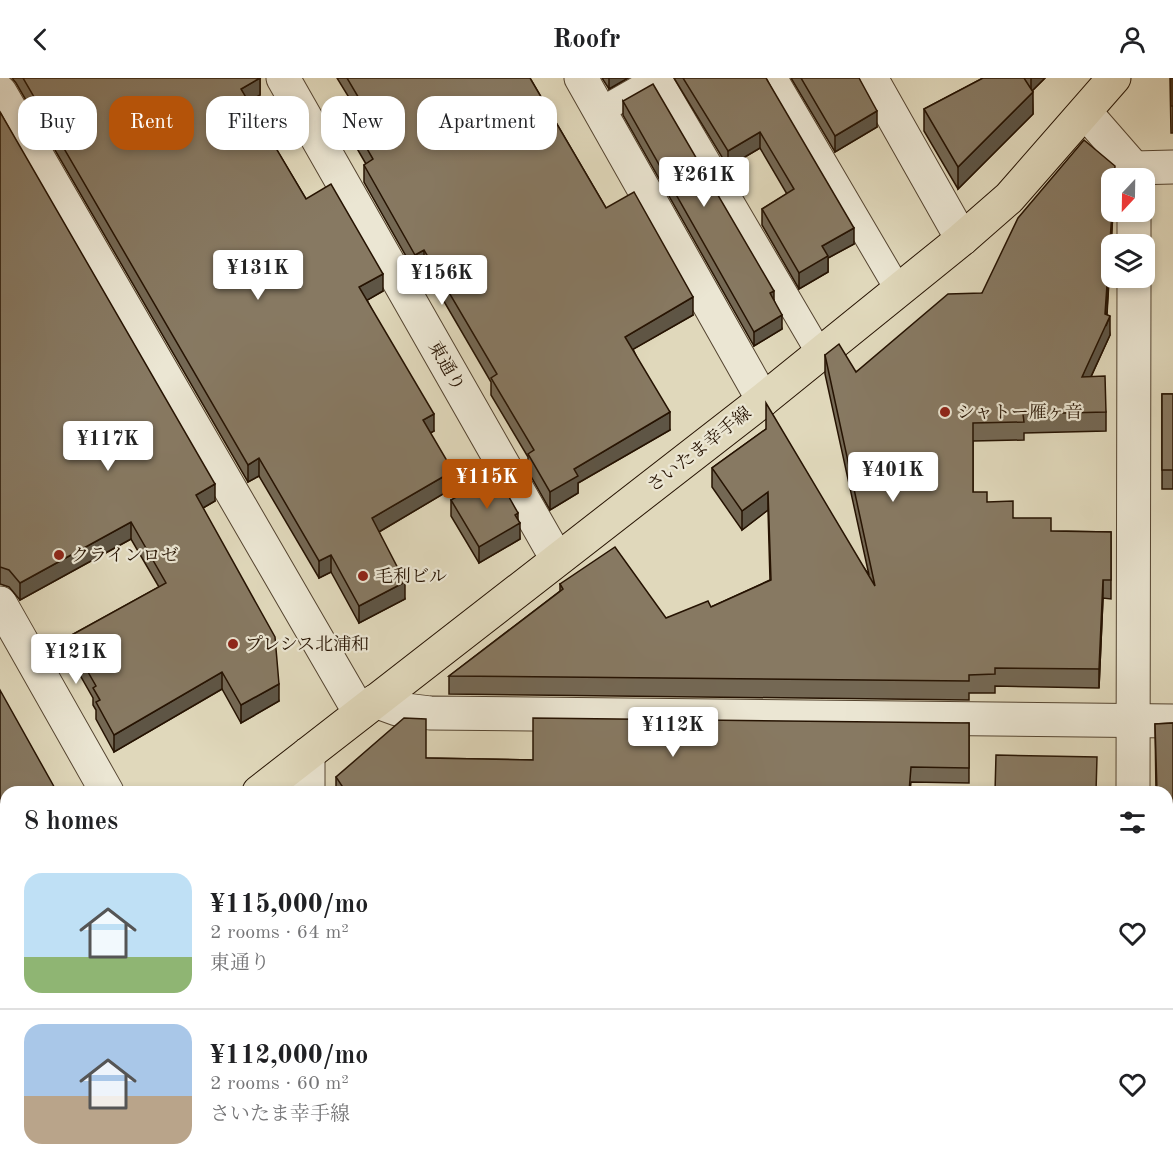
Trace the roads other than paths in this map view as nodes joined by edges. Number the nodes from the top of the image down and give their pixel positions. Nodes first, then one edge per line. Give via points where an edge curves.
1 (283, 78) edge
2 (581, 78) edge
3 (658, 78) edge
4 (774, 78) edge
5 (871, 78) edge
6 (1114, 78) edge
7 (0, 92) edge
8 (600, 111) junction
9 (1086, 113) junction
10 (1173, 167) edge
11 (1130, 168) edge
12 (1155, 170) edge
13 (962, 239) junction
14 (1134, 288) edge
15 (899, 291) junction
16 (820, 354) junction
17 (763, 400) junction
18 (557, 559) junction
19 (0, 603) edge
20 (368, 707) junction
21 (1173, 721) edge
22 (1133, 722) junction
23 (308, 754) junction
24 (104, 786) edge
25 (267, 786) edge
26 (308, 786) edge
27 (1133, 786) edge

1 - 18 street, 東通り
2 - 8 street
3 - 8 lane
3 - 16 lane
4 - 15 lane
5 - 13 street
6 - 9 main road, さいたま幸手線
7 - 20 street
8 - 17 street
9 - 11 street
9 - 13 main road, さいたま幸手線 via 1009,198
10 - 12 street
13 - 15 main road, さいたま幸手線
14 - 22 street
15 - 16 main road, さいたま幸手線
16 - 17 main road, さいたま幸手線
17 - 18 main road, さいたま幸手線
18 - 20 main road, さいたま幸手線
19 - 24 street
20 - 22 street via 430,713
20 - 23 main road, さいたま幸手線
21 - 22 street
22 - 27 street
23 - 25 main road, さいたま幸手線
23 - 26 street

